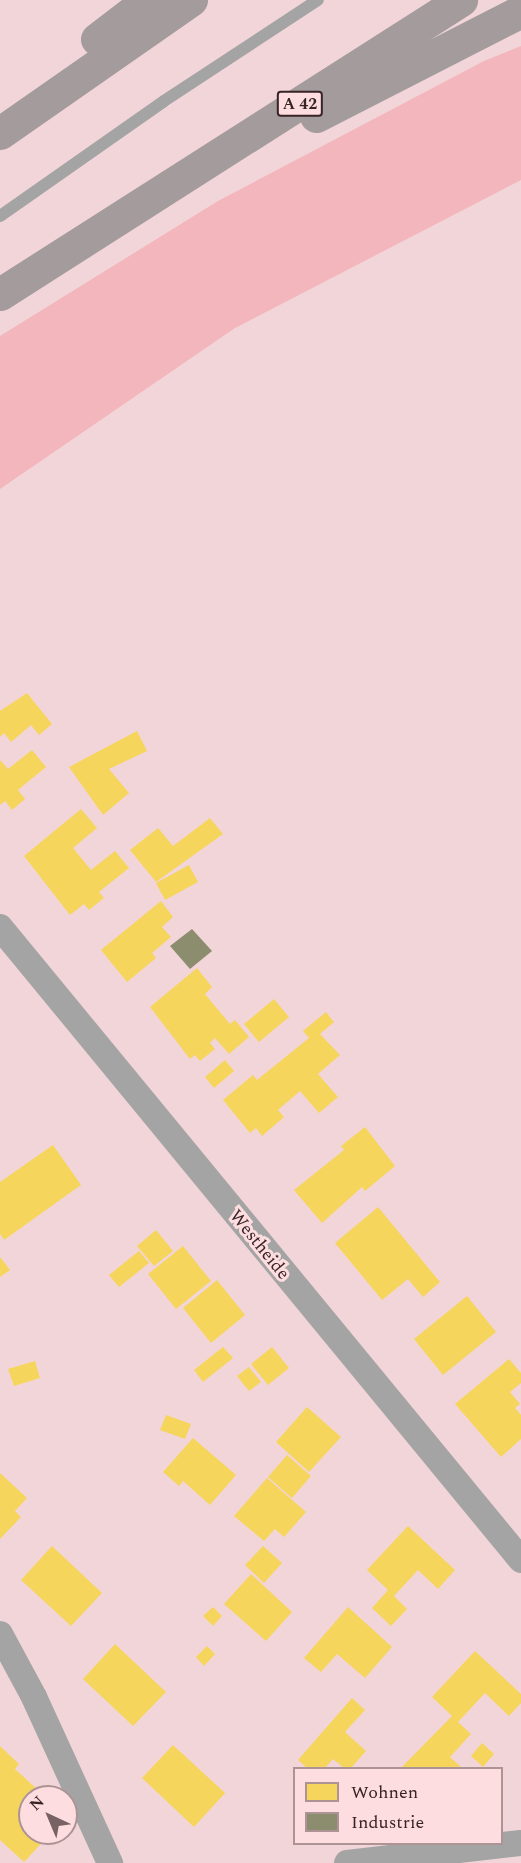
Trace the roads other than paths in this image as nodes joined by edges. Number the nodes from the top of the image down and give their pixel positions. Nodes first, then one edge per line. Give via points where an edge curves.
1 (148, 0) edge
2 (191, 0) edge
3 (318, 0) edge
4 (461, 0) edge
5 (521, 11) edge
6 (0, 116) edge
7 (0, 133) edge
8 (138, 208) junction
9 (0, 216) edge
10 (0, 294) edge
11 (0, 927) edge
12 (521, 1560) edge
13 (0, 1634) edge
14 (521, 1843) edge
15 (110, 1863) edge
16 (347, 1863) edge

1 - 6 highway
2 - 7 highway
3 - 9 lane via 164,100
4 - 8 highway, A 42
5 - 8 highway
8 - 10 highway, A 42
11 - 12 street, Westheide
13 - 15 street
14 - 16 street

